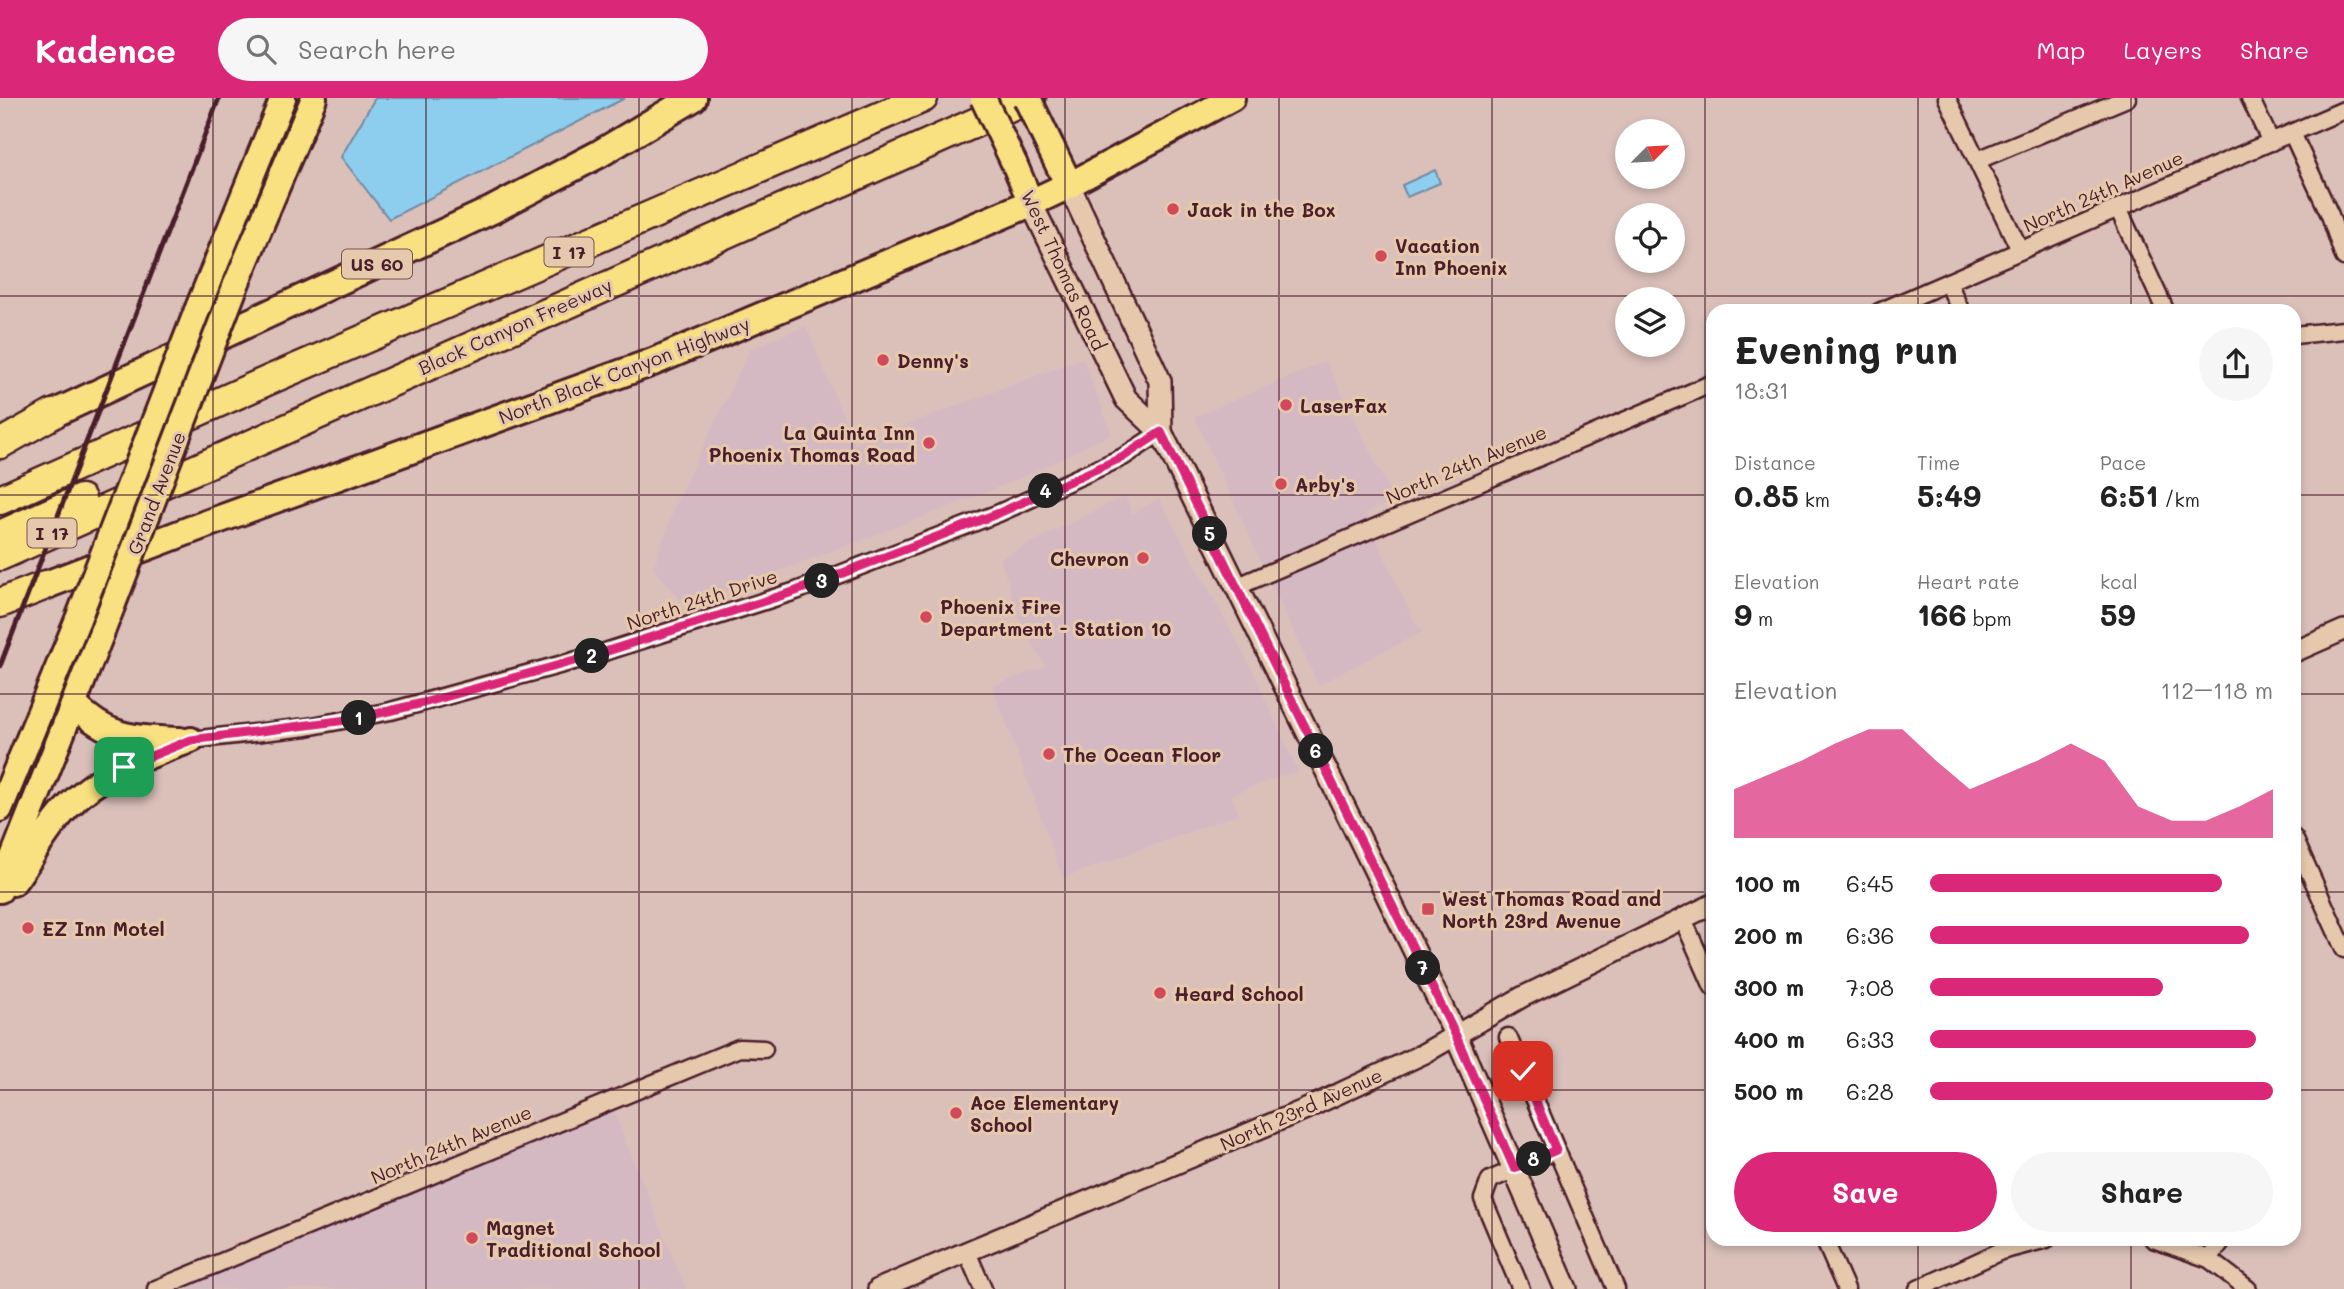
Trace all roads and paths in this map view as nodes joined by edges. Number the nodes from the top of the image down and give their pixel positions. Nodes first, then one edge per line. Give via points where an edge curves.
1 (269, 98) edge
2 (283, 98) edge
3 (314, 98) edge
4 (693, 98) edge
5 (923, 98) edge
6 (983, 98) edge
7 (993, 98) edge
8 (1029, 98) edge
9 (1232, 98) edge
10 (1947, 98) edge
11 (2127, 98) edge
12 (2253, 105) edge
13 (2344, 110) edge
14 (2292, 133) junction
15 (2270, 142) junction
16 (1978, 160) junction
17 (1069, 185) junction
18 (1031, 203) junction
19 (2118, 208) junction
20 (233, 218) junction
21 (2020, 250) junction
22 (2344, 257) edge
23 (1948, 282) junction
24 (1897, 304) edge
25 (1958, 304) edge
26 (2162, 304) edge
27 (2344, 330) edge
28 (2301, 334) edge
29 (1706, 386) edge
30 (53, 414) junction
31 (1161, 432) junction
32 (0, 437) edge
33 (0, 444) edge
34 (0, 500) edge
35 (0, 535) edge
36 (0, 556) edge
37 (46, 585) joint
38 (1236, 587) junction
39 (0, 605) edge
40 (2344, 630) edge
41 (2301, 649) edge
42 (75, 705) junction
43 (191, 740) junction
44 (0, 808) edge
45 (2301, 854) edge
46 (0, 890) edge
47 (0, 900) edge
48 (1706, 907) edge
49 (1682, 917) junction
50 (2344, 949) edge
51 (1706, 971) edge
52 (1456, 1036) junction
53 (1508, 1037) dead end
54 (764, 1049) dead end
55 (1556, 1150) junction
56 (1514, 1168) junction
57 (1827, 1246) edge
58 (2018, 1246) edge
59 (2173, 1246) edge
60 (2218, 1246) edge
61 (967, 1252) junction
62 (2209, 1259) junction
63 (156, 1289) edge
64 (878, 1289) edge
65 (983, 1289) edge
66 (1521, 1289) edge
67 (1566, 1289) edge
68 (1616, 1289) edge
69 (1846, 1289) edge
70 (1918, 1289) edge
71 (2248, 1289) edge

1 - 20 main road
2 - 20 main road, Grand Avenue
3 - 42 main road, Grand Avenue, bridge via 235,287
4 - 30 highway, US 60 via 492,210
5 - 34 highway, I 17
6 - 18 main road, West Thomas Road, bridge
7 - 35 highway
8 - 17 highway, West Thomas Road, bridge
8 - 36 highway, Black Canyon Freeway / I 17
9 - 17 main road, North Black Canyon Highway
10 - 16 street
11 - 16 street
12 - 15 street
13 - 14 street, North 24th Avenue
14 - 15 street, North 24th Avenue
14 - 22 street
15 - 19 street, North 24th Avenue
16 - 21 street
17 - 18 highway, North Black Canyon Highway
17 - 31 main road, West Thomas Road via 1160,381
18 - 31 main road, West Thomas Road via 1126,399
18 - 37 highway, North Black Canyon Highway via 653,362
19 - 21 street, North 24th Avenue
19 - 26 street
20 - 44 main road, Grand Avenue, bridge
21 - 23 street, North 24th Avenue
23 - 24 street, North 24th Avenue
23 - 25 street
27 - 28 street
29 - 38 street, North 24th Avenue
30 - 32 main road
30 - 33 highway
31 - 38 main road, West Thomas Road
31 - 43 street, North 24th Drive via 1123,457 999,513 783,596 592,656 390,711 307,727
37 - 39 highway
38 - 52 main road, West Thomas Road
40 - 41 street
42 - 43 main road via 97,726 112,732 134,738
42 - 46 main road, Grand Avenue
43 - 47 main road via 133,763 86,790 67,808
45 - 50 street
48 - 49 street, North 23rd Avenue
49 - 51 street
49 - 52 street, North 23rd Avenue via 1522,997
52 - 56 main road, West Thomas Road
52 - 61 street, North 23rd Avenue via 1306,1109
53 - 55 street
54 - 63 street, North 24th Avenue via 739,1048
55 - 56 street
55 - 68 street
56 - 66 street via 1490,1180 1483,1199
56 - 67 main road, West Thomas Road
57 - 69 street
58 - 70 street
59 - 62 street
60 - 62 street
61 - 64 street, North 23rd Avenue
61 - 65 street
62 - 71 street

